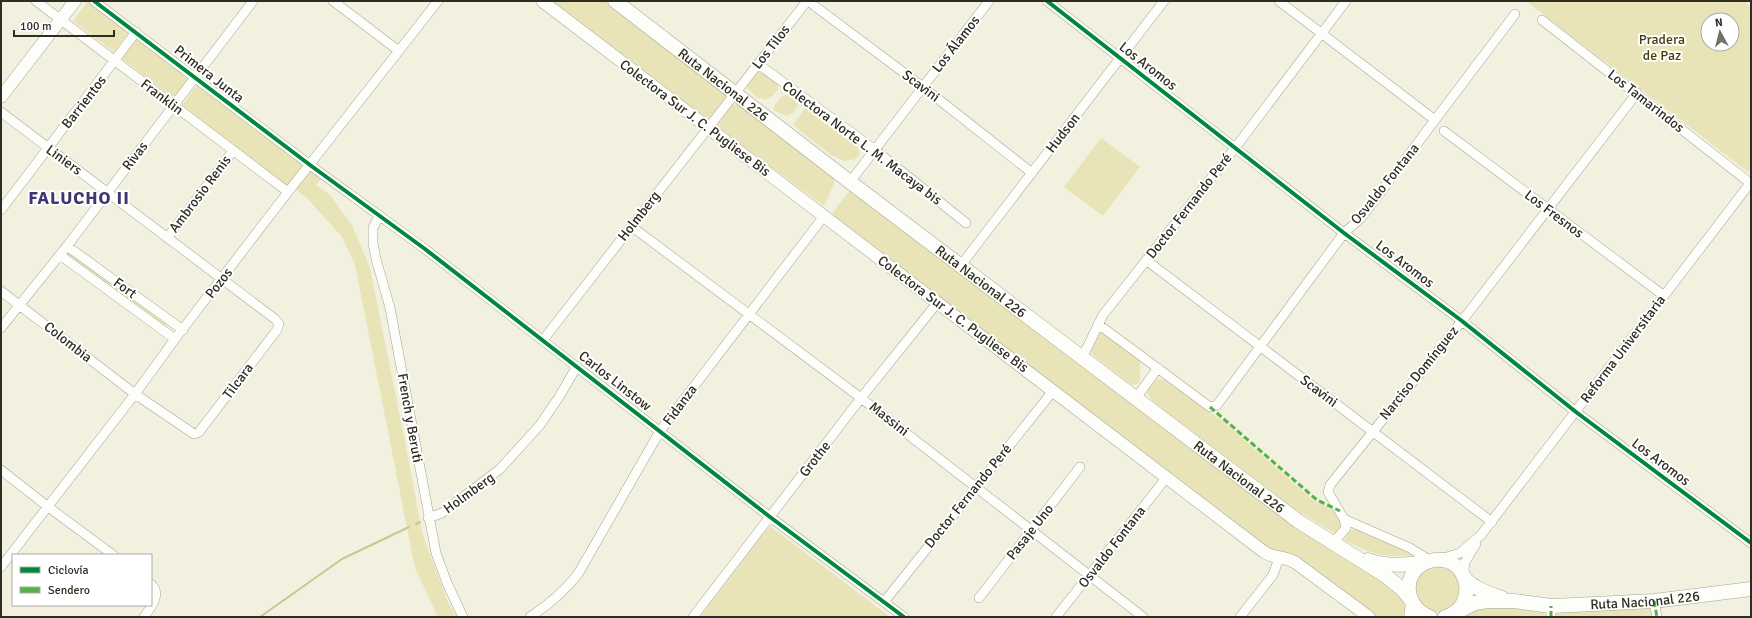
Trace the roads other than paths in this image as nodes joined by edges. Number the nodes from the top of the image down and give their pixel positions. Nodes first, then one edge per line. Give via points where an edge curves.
1 (36, 1) edge
2 (75, 1) edge
3 (94, 1) edge
4 (253, 1) edge
5 (333, 1) edge
6 (438, 1) edge
7 (542, 1) edge
8 (615, 1) edge
9 (807, 1) edge
10 (989, 1) edge
11 (1047, 1) edge
12 (1164, 1) edge
13 (1279, 1) edge
14 (1346, 1) edge
15 (1515, 14) dead end
16 (61, 20) junction
17 (1542, 20) dead end
18 (136, 32) junction
19 (1321, 33) junction
20 (399, 51) junction
21 (1120, 59) junction
22 (115, 61) junction
23 (758, 64) junction
24 (194, 77) junction
25 (923, 87) junction
26 (735, 92) junction
27 (1637, 93) junction
28 (1, 98) edge
29 (173, 105) junction
30 (1, 112) edge
31 (1435, 120) junction
32 (707, 128) junction
33 (1444, 132) dead end
34 (48, 148) junction
35 (1235, 148) junction
36 (875, 150) junction
37 (233, 151) junction
38 (310, 165) junction
39 (1032, 173) junction
40 (850, 182) junction
41 (1751, 182) edge
42 (108, 191) junction
43 (288, 192) junction
44 (1, 210) edge
45 (1548, 210) junction
46 (379, 216) junction
47 (824, 216) junction
48 (966, 223) dead end
49 (631, 226) junction
50 (1344, 233) junction
51 (167, 238) junction
52 (67, 246) junction
53 (60, 255) junction
54 (1146, 260) junction
55 (961, 265) junction
56 (222, 280) junction
57 (1, 291) edge
58 (1663, 295) junction
59 (938, 302) junction
60 (19, 305) junction
61 (749, 315) junction
62 (1462, 321) junction
63 (279, 324) joint
64 (1098, 324) junction
65 (1, 328) edge
66 (183, 330) junction
67 (175, 339) junction
68 (543, 340) junction
69 (1260, 346) junction
70 (1082, 358) junction
71 (577, 366) junction
72 (1158, 368) junction
73 (1053, 391) junction
74 (135, 394) junction
75 (861, 398) junction
76 (1136, 398) junction
77 (1576, 412) junction
78 (1372, 430) junction
79 (660, 431) junction
80 (194, 434) joint
81 (1080, 467) dead end
82 (1, 470) edge
83 (1167, 477) junction
84 (975, 487) junction
85 (47, 506) junction
86 (770, 517) junction
87 (428, 518) junction
88 (1344, 519) junction
89 (1492, 522) junction
90 (1031, 530) junction
91 (1481, 534) junction
92 (1751, 543) edge
93 (1333, 544) junction
94 (112, 554) edge
95 (1352, 555) junction
96 (1280, 558) junction
97 (1431, 561) junction
98 (1, 567) edge
99 (1090, 575) junction
100 (1464, 577) junction
101 (152, 585) edge
102 (1751, 588) edge
103 (979, 598) dead end
104 (1411, 601) junction
105 (1654, 601) junction
106 (884, 602) junction
107 (1514, 602) junction
108 (152, 605) edge
109 (151, 606) edge
110 (1551, 611) edge
111 (1450, 615) edge
112 (144, 617) edge
113 (463, 617) edge
114 (530, 617) edge
115 (693, 617) edge
116 (904, 617) edge
117 (1056, 617) edge
118 (1142, 617) edge
119 (1240, 617) edge
120 (1369, 617) edge
121 (1410, 617) edge
122 (1430, 617) edge
123 (1657, 617) edge

1 - 16 street, Franklin
2 - 16 main road
3 - 18 street, Primera Junta
4 - 24 street, Rivas
5 - 20 street
6 - 20 street, Pozos
7 - 32 main road, Colectora Sur J. C. Pugliese Bis
8 - 26 highway, Ruta Nacional 226
9 - 23 street, Los Tilos
9 - 25 street, Scavini
10 - 25 street, Los Álamos
11 - 21 street, Los Aromos
12 - 21 street, Hudson
13 - 19 street
14 - 19 street, Doctor Fernando Peré
15 - 31 street, Osvaldo Fontana
16 - 22 street, Franklin
16 - 28 main road
17 - 27 street, Los Tamarindos
18 - 22 street, Barrientos
18 - 24 street, Primera Junta
19 - 31 street
19 - 35 street, Doctor Fernando Peré
20 - 38 street, Pozos
21 - 35 street, Los Aromos
21 - 39 street, Hudson
22 - 29 street, Franklin
22 - 34 street, Barrientos
23 - 26 street, Los Tilos
23 - 36 street, Colectora Norte L. M. Macaya bis
24 - 29 street, Rivas
24 - 38 street, Primera Junta
25 - 36 street, Los Álamos
25 - 39 street, Scavini
26 - 32 street, Holmberg
26 - 40 highway, Ruta Nacional 226
27 - 41 street, Los Tamarindos
27 - 45 street, Narciso Domínguez
29 - 37 street, Franklin
29 - 42 street, Rivas
30 - 34 street, Liniers
31 - 50 street, Osvaldo Fontana via 1361,218
32 - 47 main road, Colectora Sur J. C. Pugliese Bis
32 - 49 street, Holmberg
33 - 45 street, Los Fresnos
34 - 42 street, Liniers
34 - 44 street, Barrientos
35 - 50 street, Los Aromos
35 - 54 street, Doctor Fernando Peré
36 - 40 street, Los Álamos
36 - 48 street, Colectora Norte L. M. Macaya bis
37 - 43 street, Franklin
37 - 51 street, Ambrosio Renis
38 - 43 street, Pozos
38 - 46 street, Carlos Linstow
39 - 55 street, Hudson
40 - 55 highway, Ruta Nacional 226
41 - 58 street, Reforma Universitaria
42 - 51 street, Liniers
42 - 52 street, Rivas
43 - 56 street, Pozos
45 - 58 street, Los Fresnos
45 - 62 street, Narciso Domínguez
46 - 68 street, Carlos Linstow
46 - 87 street, French y Beruti via 373,228 372,243 390,308
47 - 59 main road, Colectora Sur J. C. Pugliese Bis
47 - 61 street, Fidanza
49 - 61 street, Massini
49 - 68 street, Holmberg
50 - 62 street, Los Aromos
50 - 69 street, Osvaldo Fontana
51 - 56 street, Liniers
52 - 53 street, Rivas
52 - 66 street, Fort
53 - 60 street, Rivas
53 - 67 street, Fort
54 - 64 street, Doctor Fernando Peré
54 - 69 street, Scavini
55 - 70 highway, Ruta Nacional 226
56 - 63 street, Liniers
56 - 66 street, Pozos
57 - 60 street, Colombia
58 - 77 street, Reforma Universitaria
59 - 73 main road, Colectora Sur J. C. Pugliese Bis
59 - 75 street, Grothe
60 - 65 street, Rivas
60 - 74 street, Colombia
61 - 75 street, Massini
61 - 79 street, Fidanza
62 - 77 street, Los Aromos
62 - 78 street, Narciso Domínguez
63 - 80 street, Tilcara via 199,432
64 - 70 street, Doctor Fernando Peré
64 - 72 street
66 - 67 street, Pozos
67 - 74 street, Pozos
68 - 71 street, Carlos Linstow
69 - 72 street, Osvaldo Fontana via 1217,406 1210,407
69 - 78 street, Scavini
70 - 76 highway, Ruta Nacional 226
71 - 79 street, Carlos Linstow
71 - 87 street, Holmberg via 540,425 500,469 442,513
72 - 76 street
73 - 83 main road, Colectora Sur J. C. Pugliese Bis
73 - 84 street, Doctor Fernando Peré
74 - 80 street, Colombia
74 - 85 street, Pozos
75 - 84 street, Massini
75 - 86 street, Grothe
76 - 93 highway, Ruta Nacional 226 via 1298,521
77 - 89 street, Reforma Universitaria
77 - 92 street, Los Aromos
78 - 88 street, Narciso Domínguez via 1330,485 1328,492
78 - 89 street, Scavini
79 - 86 street, Carlos Linstow
79 - 114 street, Fidanza via 578,574 553,600
81 - 90 street, Pasaje Uno
82 - 85 street
83 - 96 main road, Colectora Sur J. C. Pugliese Bis via 1268,555
83 - 99 street, Osvaldo Fontana
84 - 90 street, Massini
84 - 106 street, Doctor Fernando Peré
85 - 94 street
85 - 98 street, Pozos
86 - 106 street, Carlos Linstow
86 - 115 street, Grothe
87 - 113 street, French y Beruti via 436,553
88 - 93 street via 1346,528
88 - 97 street via 1410,548
89 - 91 street, Reforma Universitaria
90 - 99 street, Massini
90 - 103 street, Pasaje Uno
91 - 97 street, Reforma Universitaria via 1460,553
91 - 100 street, Reforma Universitaria via 1465,562
93 - 95 highway, Ruta Nacional 226
95 - 97 highway, Ruta Nacional 226 via 1389,565 1404,566
95 - 104 highway, Ruta Nacional 226 via 1392,580
96 - 119 street via 1274,575
96 - 120 main road, Colectora Sur J. C. Pugliese Bis via 1296,563
97 - 100 highway, Ruta Nacional 226 via 1443,560 1451,563
97 - 104 highway via 1415,571 1411,578
99 - 117 street, Osvaldo Fontana
99 - 118 street, Massini
100 - 107 highway, Ruta Nacional 226 via 1486,592
100 - 111 highway, Ruta Nacional 226 via 1467,586 1465,601
101 - 108 street via 156,595
102 - 105 highway, Ruta Nacional 226
104 - 121 main road
104 - 122 highway, Ruta Nacional 226 via 1417,610
105 - 110 highway, Ruta Nacional 226
105 - 123 street
106 - 116 street, Carlos Linstow
107 - 110 highway, Ruta Nacional 226
107 - 111 highway, Ruta Nacional 226 via 1475,602
109 - 112 street

